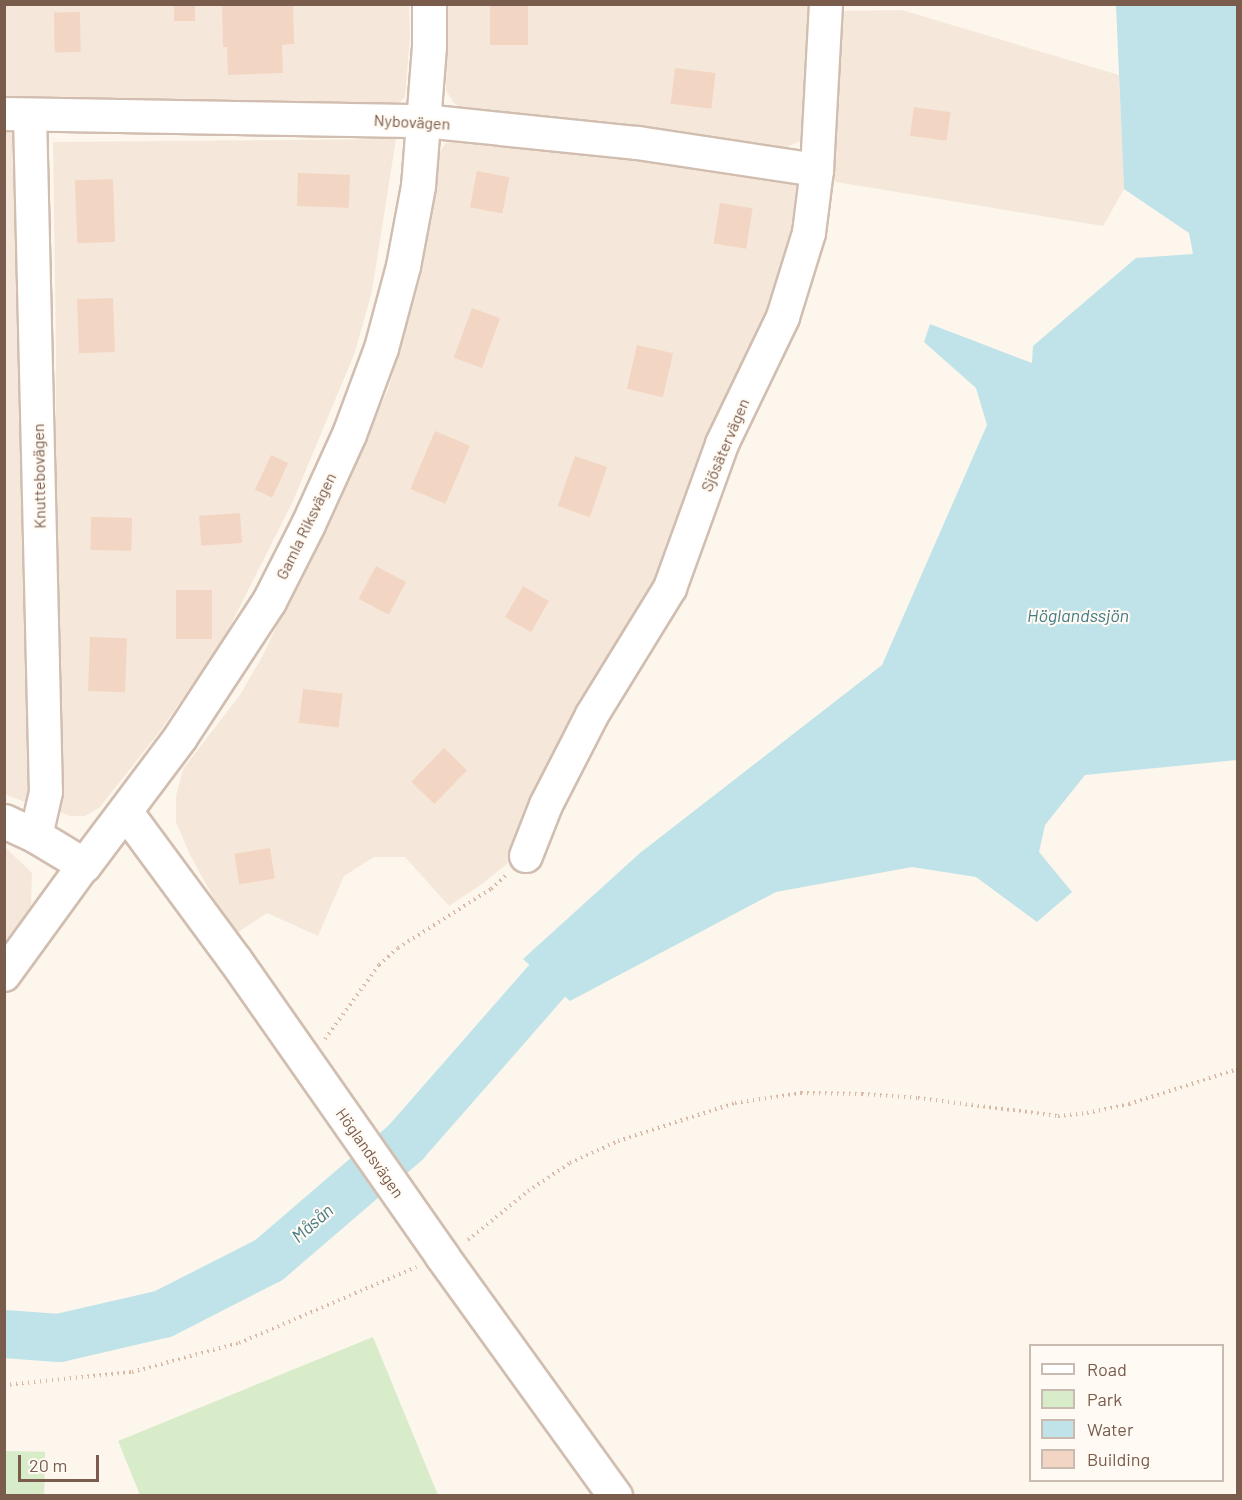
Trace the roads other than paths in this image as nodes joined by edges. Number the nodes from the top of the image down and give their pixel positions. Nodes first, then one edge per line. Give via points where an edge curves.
1 (429, 4) edge
2 (826, 4) edge
3 (17, 115) edge
4 (424, 121) junction
5 (817, 170) junction
6 (125, 811) junction
7 (4, 821) edge
8 (36, 836) junction
9 (526, 856) road end
10 (84, 865) junction
11 (4, 975) edge
12 (615, 1496) edge

1 - 4 street, Gamla Riksvägen
2 - 5 street, Sjösätervägen
3 - 4 street, Nybovägen
3 - 8 street, Knuttebovägen via 46,792
4 - 5 street, Nybovägen via 638,143
4 - 6 street, Gamla Riksvägen via 418,186 403,266 381,348 349,434 269,601 217,683
5 - 9 street, Sjösätervägen via 809,233 783,317 722,444 670,588 592,716 546,805
6 - 10 street, Gamla Riksvägen
6 - 12 street, Höglandsvägen
7 - 8 street
8 - 10 street
10 - 11 street, Gamla Riksvägen

